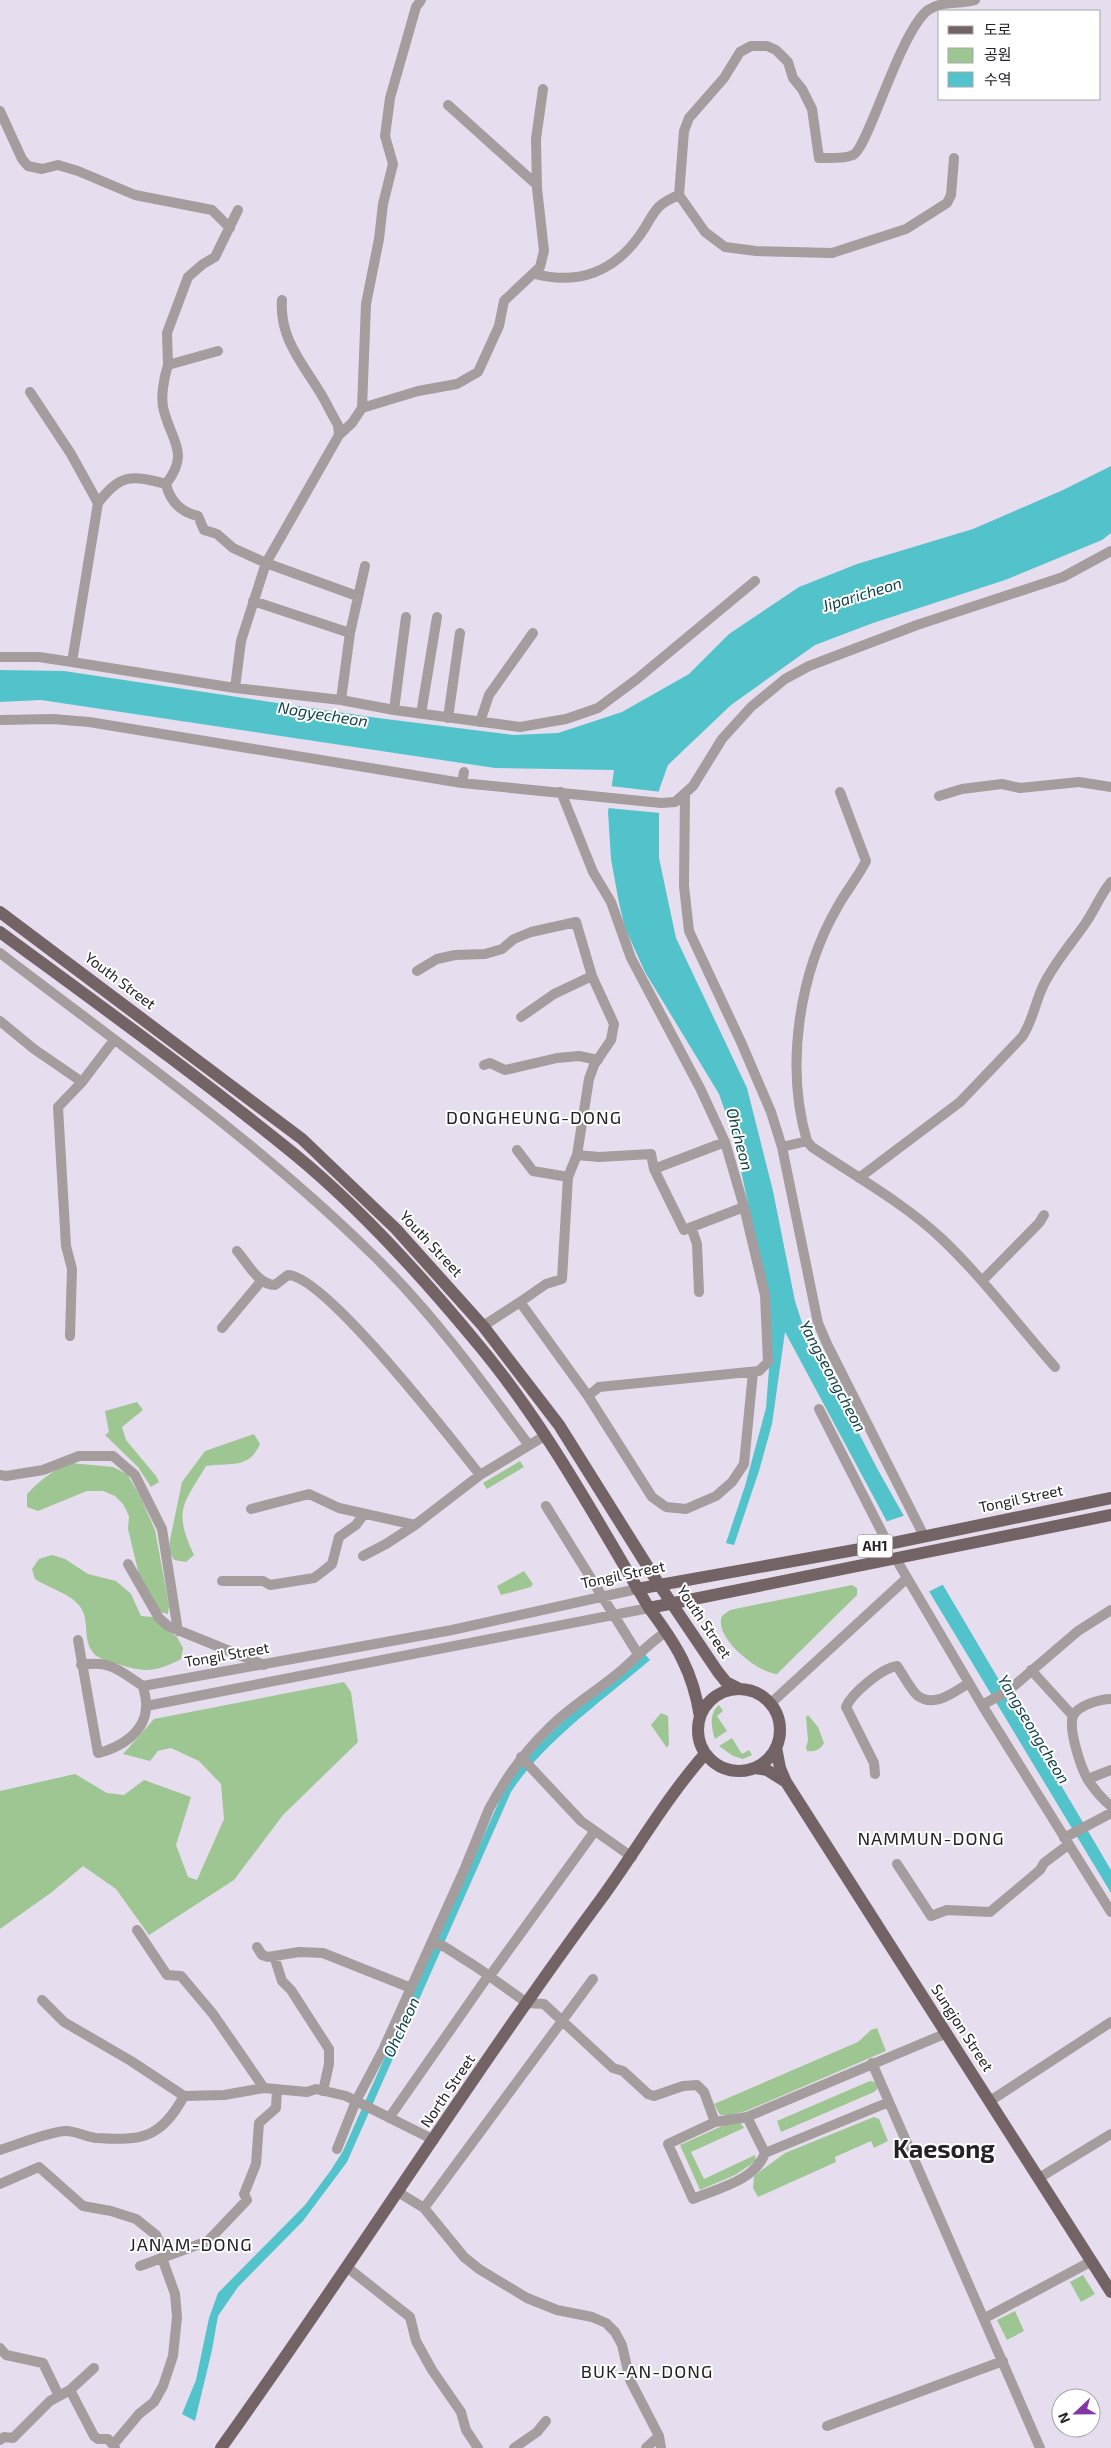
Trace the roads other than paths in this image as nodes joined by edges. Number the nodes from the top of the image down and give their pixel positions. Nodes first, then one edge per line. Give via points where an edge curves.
1 (421, 0) edge
2 (975, 0) edge
3 (543, 89) dead end
4 (448, 105) dead end
5 (0, 110) edge
6 (954, 158) dead end
7 (537, 185) junction
8 (679, 195) junction
9 (238, 210) dead end
10 (230, 228) junction
11 (535, 274) junction
12 (282, 300) dead end
13 (218, 351) dead end
14 (168, 365) junction
15 (30, 392) dead end
16 (362, 408) junction
17 (339, 435) junction
18 (166, 484) junction
19 (98, 503) junction
20 (1111, 551) edge
21 (266, 563) junction
22 (365, 566) dead end
23 (755, 581) dead end
24 (357, 596) junction
25 (253, 601) junction
26 (406, 617) dead end
27 (437, 617) dead end
28 (460, 633) dead end
29 (534, 633) dead end
30 (350, 634) junction
31 (0, 657) edge
32 (72, 662) junction
33 (236, 688) junction
34 (341, 700) junction
35 (394, 710) junction
36 (421, 714) junction
37 (448, 718) junction
38 (0, 720) edge
39 (475, 724) junction
40 (464, 772) dead end
41 (462, 783) junction
42 (1111, 787) edge
43 (561, 792) junction
44 (685, 792) junction
45 (840, 792) dead end
46 (938, 796) dead end
47 (1111, 882) edge
48 (0, 912) edge
49 (0, 932) edge
50 (0, 953) edge
51 (417, 971) dead end
52 (592, 976) junction
53 (521, 1017) dead end
54 (0, 1021) edge
55 (114, 1040) junction
56 (598, 1060) junction
57 (484, 1065) dead end
58 (82, 1082) junction
59 (808, 1141) junction
60 (725, 1142) junction
61 (782, 1147) junction
62 (517, 1150) dead end
63 (577, 1155) junction
64 (654, 1168) junction
65 (568, 1177) junction
66 (859, 1178) junction
67 (744, 1207) junction
68 (1044, 1215) dead end
69 (691, 1227) junction
70 (237, 1251) dead end
71 (262, 1280) junction
72 (983, 1280) junction
73 (699, 1292) dead end
74 (520, 1302) junction
75 (483, 1326) junction
76 (222, 1328) dead end
77 (70, 1336) dead end
78 (1054, 1367) dead end
79 (753, 1372) junction
80 (588, 1396) junction
81 (818, 1409) dead end
82 (546, 1435) junction
83 (528, 1444) junction
84 (0, 1474) edge
85 (480, 1475) junction
86 (1111, 1498) edge
87 (546, 1506) dead end
88 (251, 1509) dead end
89 (364, 1514) junction
90 (1111, 1515) edge
91 (415, 1526) junction
92 (924, 1536) junction
93 (888, 1544) junction
94 (363, 1556) dead end
95 (896, 1559) junction
96 (128, 1564) dead end
97 (906, 1579) junction
98 (222, 1582) dead end
99 (658, 1584) junction
100 (637, 1589) junction
101 (602, 1597) junction
102 (672, 1602) junction
103 (649, 1608) junction
104 (1111, 1610) edge
105 (613, 1614) junction
106 (178, 1631) junction
107 (666, 1632) junction
108 (78, 1640) dead end
109 (638, 1654) junction
110 (81, 1665) junction
111 (264, 1665) junction
112 (1031, 1670) junction
113 (969, 1683) junction
114 (143, 1686) junction
115 (740, 1689) junction
116 (1111, 1699) edge
117 (986, 1703) junction
118 (770, 1704) junction
119 (146, 1706) junction
120 (1073, 1716) junction
121 (700, 1717) junction
122 (776, 1747) junction
123 (705, 1754) junction
124 (522, 1758) junction
125 (755, 1768) junction
126 (1111, 1770) edge
127 (875, 1774) dead end
128 (1088, 1779) junction
129 (786, 1782) junction
130 (1111, 1806) edge
131 (1111, 1813) edge
132 (594, 1832) junction
133 (1067, 1840) junction
134 (632, 1857) junction
135 (897, 1864) dead end
136 (1111, 1912) edge
137 (138, 1930) dead end
138 (433, 1942) junction
139 (257, 1947) dead end
140 (274, 1956) junction
141 (488, 1976) junction
142 (593, 1979) dead end
143 (411, 1988) junction
144 (42, 2000) dead end
145 (527, 2003) junction
146 (563, 2020) junction
147 (1111, 2022) edge
148 (947, 2033) junction
149 (872, 2063) junction
150 (264, 2088) junction
151 (277, 2089) junction
152 (323, 2091) junction
153 (184, 2096) junction
154 (356, 2101) junction
155 (990, 2101) junction
156 (889, 2102) junction
157 (747, 2116) junction
158 (389, 2118) junction
159 (715, 2122) junction
160 (1111, 2134) edge
161 (434, 2140) junction
162 (337, 2148) dead end
163 (0, 2150) edge
164 (765, 2153) junction
165 (1039, 2178) junction
166 (0, 2184) edge
167 (398, 2192) junction
168 (424, 2208) junction
169 (164, 2257) junction
170 (1092, 2261) junction
171 (140, 2266) dead end
172 (348, 2268) junction
173 (1111, 2292) edge
174 (985, 2318) junction
175 (0, 2348) edge
176 (1003, 2361) junction
177 (94, 2368) dead end
178 (70, 2390) junction
179 (59, 2396) junction
180 (546, 2421) dead end
181 (827, 2426) dead end
182 (658, 2436) junction
183 (0, 2440) edge
184 (114, 2447) edge
185 (221, 2448) edge
186 (478, 2448) edge
187 (514, 2448) edge
188 (646, 2448) edge
189 (661, 2448) edge
190 (1040, 2448) edge

1 - 16 street via 416,7 390,98 385,136 393,164 382,204 379,239 366,304
2 - 8 street via 940,3 918,20 882,94 866,137 853,155 819,158 812,109 793,78 788,62 767,46 746,48 689,118 684,131
3 - 7 street via 536,139
4 - 7 street
5 - 10 street via 28,166 42,170 58,166 135,195 212,210
6 - 8 street via 951,195 947,203 906,229 832,253 725,247 705,232
7 - 11 street via 544,252
8 - 11 street via 654,210 631,246 607,267 568,279
9 - 10 street
10 - 14 street via 215,257 188,277 167,333
11 - 16 street via 504,300 499,326 478,372 457,384 418,391
12 - 17 street via 284,330 338,425
13 - 14 street
14 - 18 street via 163,410 179,454 176,471
15 - 19 street via 71,454
16 - 17 street
17 - 21 street
18 - 19 street via 140,477 124,478
18 - 21 street via 175,504 198,516 204,530 217,534 233,548
19 - 32 street
20 - 44 street via 1063,577 917,625 809,666 785,679 751,707 722,739 693,786
21 - 24 street
21 - 25 street
22 - 24 street
23 - 39 street via 598,708 544,724 520,727
24 - 30 street
25 - 30 street
25 - 33 street via 241,642
26 - 35 street
27 - 36 street
28 - 37 street
29 - 39 street via 489,695
30 - 34 street
31 - 32 street via 39,657
32 - 33 street
33 - 34 street
34 - 35 street
35 - 36 street
36 - 37 street
37 - 39 street
38 - 41 street via 89,722
40 - 41 street
41 - 43 street
42 - 46 street via 1079,782 1020,788 1002,784
43 - 44 street via 661,803 675,802
43 - 60 street via 593,872 611,902 631,958
44 - 61 street via 684,886 689,931 745,1050
45 - 59 street via 866,861 838,906 816,953 800,1014 797,1068
47 - 66 street via 1096,902 1087,922 1052,968 1022,1038 960,1102
48 - 75 main road, Youth Street via 302,1139 396,1230
49 - 82 main road, Youth Street via 294,1154 399,1254 474,1338
50 - 55 street
51 - 52 street via 437,959 485,954 502,949 514,939 531,932 576,922
52 - 53 street via 554,994
52 - 56 street via 614,1024 611,1040
54 - 58 street
55 - 58 street
55 - 83 street via 283,1171 365,1247 461,1353
56 - 57 street via 579,1056 505,1070 490,1063
56 - 63 street via 589,1079
58 - 77 street via 58,1107 66,1246 72,1269
59 - 61 street
59 - 66 street via 812,1147
60 - 64 street
60 - 67 street
61 - 92 street via 818,1323
62 - 65 street via 534,1172
63 - 64 street via 651,1154
63 - 65 street
64 - 69 street via 684,1230
65 - 74 street via 562,1279 546,1284
66 - 72 street via 941,1238
67 - 69 street
67 - 79 street via 765,1295 768,1362
68 - 72 street via 1040,1223
69 - 73 street via 697,1244
70 - 71 street
71 - 76 street
71 - 85 street via 275,1286 288,1274 317,1290 383,1356
72 - 78 street
74 - 75 street
74 - 80 street
75 - 99 main road, Youth Street via 559,1425
79 - 80 street via 599,1387
79 - 80 street via 744,1464 732,1482 716,1496 686,1509 666,1507 652,1497
81 - 93 street
82 - 83 street
82 - 100 main road, Youth Street
83 - 85 street
84 - 106 street via 6,1476 43,1470 79,1456 113,1456 135,1475 162,1529
85 - 91 street
86 - 92 main road, Tongil Street / AH1
87 - 101 street
88 - 89 street via 309,1494 339,1508
89 - 91 street
89 - 98 street via 356,1525 339,1537 332,1564 314,1578 277,1585 263,1581
90 - 95 main road, AH1
91 - 94 street
92 - 93 main road, Tongil Street / AH1
93 - 99 main road, Tongil Street / AH1
95 - 97 street
95 - 102 main road, AH1
96 - 106 street via 159,1618
97 - 113 street
97 - 118 street
99 - 100 main road, Tongil Street / AH1
99 - 102 main road, Youth Street
100 - 101 street, Tongil Street
100 - 103 main road, Youth Street
101 - 105 street
101 - 111 street, Tongil Street via 452,1630
102 - 103 main road, AH1
102 - 115 main road, Youth Street via 718,1672 726,1682
103 - 105 street
103 - 107 main road, Youth Street
104 - 112 street via 1078,1631
105 - 109 street
105 - 119 street
106 - 111 street
107 - 109 street
107 - 121 main road, Youth Street via 692,1678
108 - 110 street
109 - 124 street via 624,1669 549,1727
110 - 114 street via 118,1668
110 - 119 street via 98,1753 129,1739 144,1717
111 - 114 street, Tongil Street
112 - 117 street via 1008,1691
112 - 120 street
113 - 117 street
113 - 127 street via 942,1699 929,1700 917,1696 897,1666 888,1668 850,1698 846,1707 874,1763
114 - 119 street
115 - 118 main road via 762,1696
115 - 121 main road via 715,1697
116 - 120 street via 1103,1699 1078,1710
117 - 133 street
118 - 122 main road via 779,1725
120 - 128 street via 1072,1728 1079,1758
121 - 123 main road via 698,1730
122 - 125 main road
122 - 129 main road
123 - 125 main road via 713,1762 733,1771
123 - 134 main road, North Street
124 - 132 street
124 - 138 street via 489,1809
125 - 129 main road via 767,1770
126 - 128 street
128 - 130 street
129 - 148 main road, Sungjon Street
131 - 133 street
132 - 134 street
132 - 141 street
133 - 135 street via 1040,1870 990,1912 947,1910 931,1916
133 - 136 street
134 - 145 main road, North Street
137 - 150 street via 167,1975 181,1976 213,2014
138 - 141 street
138 - 143 street
139 - 140 street via 262,1954
140 - 143 street via 323,1953
140 - 152 street via 282,1981 329,2049
141 - 145 street
141 - 158 street
142 - 146 street
143 - 154 street
144 - 153 street via 64,2022 131,2060
145 - 146 street via 544,2004
145 - 161 main road, North Street
146 - 159 street via 613,2068 623,2071 648,2094 654,2096 683,2086 697,2085 704,2092
146 - 168 street
147 - 155 street
148 - 149 street
148 - 155 main road, Sungjon Street
149 - 156 street
149 - 157 street
150 - 151 street
150 - 153 street via 224,2095
151 - 152 street
151 - 169 street via 276,2108 259,2124 256,2164 244,2194 247,2200 208,2241
152 - 154 street
153 - 163 street via 167,2124 154,2134 95,2138 66,2131
154 - 158 street
154 - 162 street
155 - 165 main road, Sungjon Street
156 - 164 street
156 - 174 street
157 - 159 street
157 - 164 street
158 - 161 street
159 - 164 street via 668,2144 693,2199 746,2177 762,2162
160 - 165 street
161 - 167 main road, North Street
165 - 170 main road, Sungjon Street
166 - 169 street via 39,2167 83,2206 111,2210 136,2219 156,2235
167 - 168 street
167 - 172 main road, North Street
168 - 182 street via 479,2269 527,2298 606,2323 622,2345 630,2380
169 - 171 street
169 - 184 street via 175,2294 177,2317 173,2356 154,2402 139,2414
170 - 173 main road, Sungjon Street
170 - 174 street
172 - 185 main road, North Street
172 - 186 street via 410,2317 416,2341 461,2412 466,2430
174 - 176 street
175 - 179 street via 6,2355 43,2363
176 - 181 street
176 - 190 street
177 - 178 street
178 - 179 street
178 - 184 street via 94,2436 108,2439
179 - 183 street via 38,2411 13,2438
180 - 187 street via 537,2432
182 - 188 street
182 - 189 street

